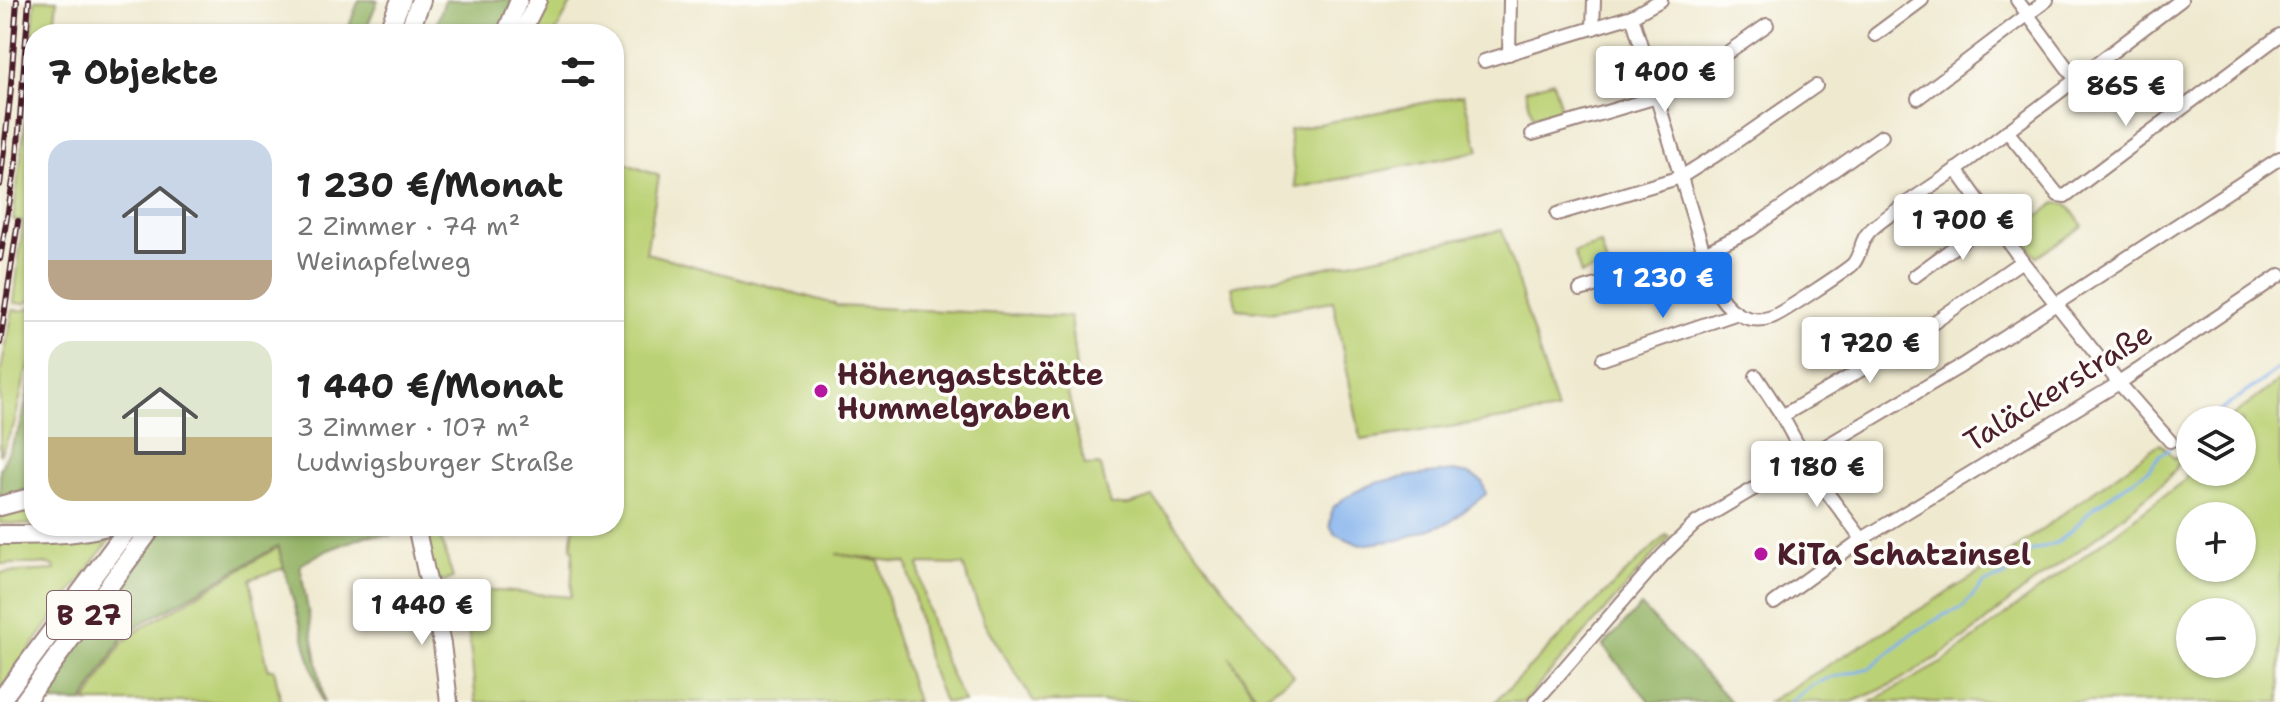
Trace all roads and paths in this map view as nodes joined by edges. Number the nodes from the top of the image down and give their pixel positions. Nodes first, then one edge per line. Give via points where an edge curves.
1 (401, 0) edge
2 (421, 0) edge
3 (519, 0) edge
4 (538, 0) edge
5 (1510, 0) edge
6 (1594, 0) edge
7 (1661, 0) edge
8 (1922, 0) edge
9 (2017, 0) edge
10 (2047, 0) edge
11 (2181, 0) edge
12 (2028, 14) junction
13 (1632, 16) junction
14 (391, 24) edge
15 (412, 24) edge
16 (509, 24) edge
17 (526, 24) edge
18 (1767, 25) dead end
19 (1593, 28) junction
20 (1875, 35) dead end
21 (2280, 35) edge
22 (1509, 54) junction
23 (1484, 61) dead end
24 (2076, 80) junction
25 (1816, 86) dead end
26 (1657, 97) junction
27 (1918, 98) dead end
28 (2007, 131) junction
29 (1532, 134) dead end
30 (1882, 136) dead end
31 (2280, 158) edge
32 (1956, 169) junction
33 (1681, 177) junction
34 (1557, 214) dead end
35 (1991, 220) junction
36 (1704, 253) junction
37 (2022, 261) junction
38 (2280, 275) edge
39 (1915, 276) dead end
40 (1580, 290) dead end
41 (2056, 305) junction
42 (1735, 314) junction
43 (1603, 359) dead end
44 (1756, 376) dead end
45 (2119, 383) junction
46 (1782, 416) junction
47 (2170, 441) dead end
48 (1805, 457) junction
49 (24, 500) edge
50 (4, 505) edge
51 (0, 535) edge
52 (24, 535) edge
53 (123, 536) edge
54 (146, 536) edge
55 (418, 536) edge
56 (1862, 539) junction
57 (1774, 603) dead end
58 (0, 701) edge
59 (24, 702) edge
60 (449, 702) edge
61 (1535, 702) edge

1 - 14 highway
2 - 15 highway
3 - 16 main road
4 - 17 main road
5 - 22 street
6 - 19 street
7 - 13 street
8 - 20 street
9 - 12 street
10 - 12 street
11 - 24 street
12 - 24 street
12 - 27 street
13 - 19 street
13 - 26 street
18 - 26 street
19 - 22 street
21 - 28 street via 2065,196 2058,195
22 - 23 street
24 - 28 street
25 - 33 street
26 - 29 street
26 - 33 street
28 - 32 street
30 - 36 street via 1750,230
31 - 41 street
32 - 35 street
32 - 42 street via 1867,233 1853,263 1782,312 1764,319
33 - 34 street
33 - 36 street
35 - 37 street
35 - 39 street
36 - 40 street
36 - 42 street via 1719,297
37 - 41 street
37 - 46 street via 1893,351
38 - 45 street, Taläckerstraße
41 - 45 street
41 - 48 street
42 - 43 street
44 - 46 street
45 - 47 street
45 - 56 street, Taläckerstraße
46 - 48 street
48 - 56 street
48 - 61 street via 1683,534
49 - 50 highway
51 - 52 highway
53 - 58 highway, B 27
54 - 59 highway, B 27
55 - 60 main road
56 - 57 street, Taläckerstraße

